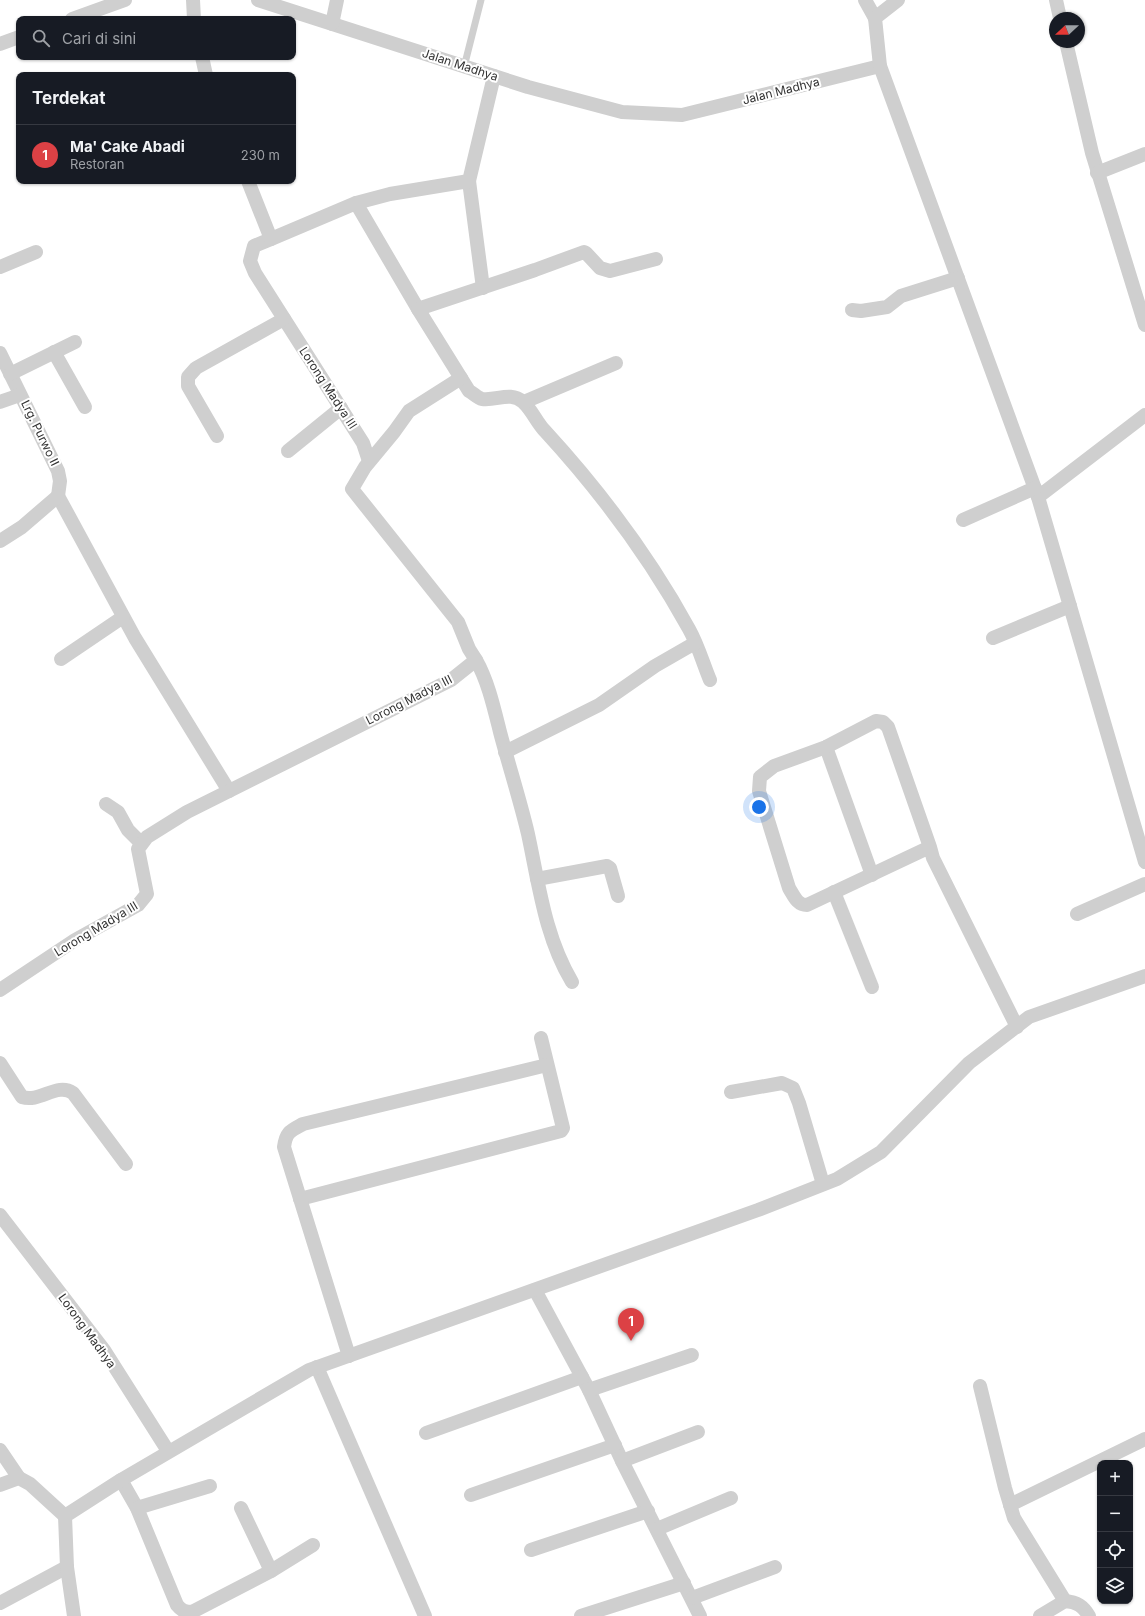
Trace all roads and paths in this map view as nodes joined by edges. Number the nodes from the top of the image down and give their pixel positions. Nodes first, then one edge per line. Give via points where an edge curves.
1 (125, 0) edge
2 (193, 0) edge
3 (258, 0) edge
4 (338, 0) edge
5 (481, 0) edge
6 (865, 0) edge
7 (898, 0) edge
8 (1056, 0) edge
9 (1059, 12) edge
10 (80, 16) edge
11 (194, 16) edge
12 (875, 18) junction
13 (332, 24) junction
14 (16, 39) edge
15 (0, 44) edge
16 (1067, 48) edge
17 (203, 60) edge
18 (880, 66) junction
19 (464, 67) junction
20 (205, 72) edge
21 (494, 76) junction
22 (1145, 154) edge
23 (1098, 173) junction
24 (469, 181) junction
25 (249, 184) edge
26 (356, 203) junction
27 (271, 239) junction
28 (36, 252) dead end
29 (656, 259) dead end
30 (0, 267) edge
31 (958, 278) junction
32 (483, 288) junction
33 (418, 309) junction
34 (852, 310) dead end
35 (284, 319) junction
36 (1145, 325) edge
37 (75, 342) dead end
38 (54, 352) junction
39 (1, 356) edge
40 (616, 363) dead end
41 (10, 374) junction
42 (461, 378) junction
43 (20, 395) junction
44 (0, 402) edge
45 (524, 402) junction
46 (85, 407) dead end
47 (341, 408) junction
48 (1145, 415) edge
49 (217, 436) dead end
50 (288, 451) dead end
51 (369, 461) junction
52 (1036, 493) junction
53 (58, 496) junction
54 (963, 520) dead end
55 (0, 541) edge
56 (1070, 606) junction
57 (123, 617) junction
58 (993, 638) dead end
59 (695, 643) junction
60 (61, 659) dead end
61 (476, 660) junction
62 (710, 680) dead end
63 (826, 747) junction
64 (505, 752) junction
65 (229, 791) junction
66 (106, 804) dead end
67 (141, 843) junction
68 (930, 847) junction
69 (1145, 862) edge
70 (872, 875) junction
71 (537, 879) junction
72 (1145, 884) edge
73 (834, 892) junction
74 (618, 896) dead end
75 (1077, 914) dead end
76 (1145, 976) edge
77 (572, 982) dead end
78 (872, 986) dead end
79 (0, 990) edge
80 (1017, 1027) junction
81 (541, 1038) dead end
82 (0, 1063) edge
83 (547, 1065) junction
84 (731, 1092) dead end
85 (126, 1164) dead end
86 (823, 1184) junction
87 (300, 1199) junction
88 (0, 1215) edge
89 (535, 1290) junction
90 (692, 1355) dead end
91 (349, 1356) junction
92 (317, 1367) junction
93 (582, 1377) junction
94 (980, 1386) dead end
95 (589, 1390) junction
96 (698, 1432) dead end
97 (426, 1433) dead end
98 (1145, 1439) edge
99 (615, 1446) junction
100 (0, 1450) edge
101 (168, 1451) junction
102 (622, 1460) junction
103 (19, 1478) junction
104 (121, 1480) junction
105 (0, 1485) edge
106 (210, 1486) dead end
107 (470, 1495) dead end
108 (731, 1498) dead end
109 (1010, 1505) junction
110 (137, 1508) junction
111 (241, 1508) dead end
112 (648, 1511) junction
113 (65, 1516) junction
114 (657, 1529) junction
115 (314, 1545) dead end
116 (531, 1550) dead end
117 (67, 1567) junction
118 (775, 1567) dead end
119 (271, 1571) junction
120 (684, 1583) junction
121 (692, 1598) junction
122 (1065, 1602) junction
123 (0, 1603) edge
124 (74, 1616) edge
125 (425, 1616) edge
126 (581, 1616) edge
127 (700, 1616) edge
128 (1040, 1616) edge
129 (1089, 1616) edge

1 - 10 street
2 - 11 street
3 - 13 street, Jalan Madhya
4 - 13 street
5 - 19 lane
6 - 12 street
7 - 12 street
8 - 9 street
12 - 18 street
13 - 19 street, Jalan Madhya
14 - 15 street
16 - 23 street
17 - 20 street
18 - 21 street, Jalan Madhya via 682,115 622,112
18 - 31 street
19 - 21 street, Jalan Madhya
21 - 24 street
22 - 23 street
23 - 36 street
24 - 26 street via 390,194
24 - 32 street
25 - 27 street
26 - 27 street
26 - 33 street
27 - 35 street, Lorong Madya III via 254,246 250,261
28 - 30 street
29 - 32 street via 610,271 600,268 584,252
31 - 34 street via 901,296 887,307
31 - 52 street
32 - 33 street
33 - 42 street
35 - 47 street, Lorong Madya III
35 - 49 street via 196,368 188,377 188,386
37 - 38 street
38 - 41 street
38 - 46 street
39 - 41 street, Lrg. Purwo II
40 - 45 street
41 - 43 street, Lrg. Purwo II
42 - 45 street via 470,391 482,399 506,396
42 - 51 street via 409,411
43 - 44 street, Lrg. Purwo II
43 - 53 street, Lrg. Purwo II via 58,472
45 - 59 street via 633,540 690,630
47 - 50 street
47 - 51 street, Lorong Madya III via 363,443
48 - 52 street
51 - 61 street via 352,489 458,622 469,650
52 - 54 street
52 - 56 street
53 - 55 street via 22,527
53 - 57 street
56 - 58 street
56 - 69 street
57 - 60 street
57 - 65 street
59 - 62 street
59 - 64 street via 655,666 599,705
61 - 64 street via 481,669
61 - 65 street, Lorong Madya III via 451,680
63 - 68 street via 876,721 888,726
63 - 70 street
63 - 73 street via 774,766 760,777 759,792 789,888 797,902 807,905
64 - 71 street
65 - 67 street, Lorong Madya III via 187,812
66 - 67 street via 118,812 128,830
67 - 79 street, Lorong Madya III via 138,849 147,894 138,905 75,940
68 - 70 street
68 - 80 street
70 - 73 street
71 - 74 street via 607,866 610,868
71 - 77 street via 543,909 559,958
72 - 75 street
73 - 78 street
76 - 80 street via 1029,1017
80 - 86 street via 969,1063 880,1152 837,1179
81 - 83 street
82 - 85 street via 22,1097 37,1098 62,1089 73,1093
83 - 87 street via 304,1124 291,1130 286,1136 284,1147
83 - 87 street via 563,1128 561,1131
84 - 86 street via 782,1083 793,1088
86 - 89 street
87 - 91 street
88 - 101 street, Lorong Madhya via 104,1350
89 - 91 street
89 - 93 street
90 - 95 street
91 - 92 street
92 - 101 street
92 - 125 street
93 - 95 street
93 - 97 street
94 - 109 street
95 - 99 street
96 - 102 street
98 - 109 street
99 - 102 street
99 - 107 street
100 - 103 street
101 - 104 street
102 - 112 street
103 - 105 street
103 - 113 street via 30,1484
104 - 110 street
104 - 113 street
106 - 110 street
108 - 114 street
109 - 122 street via 1014,1518
110 - 119 street via 177,1605 186,1612 192,1612
111 - 119 street
112 - 114 street
112 - 116 street
113 - 117 street
114 - 120 street
115 - 119 street
117 - 123 street
117 - 124 street
118 - 121 street
120 - 121 street
120 - 126 street
121 - 127 street
122 - 128 street
122 - 129 street via 1078,1604

